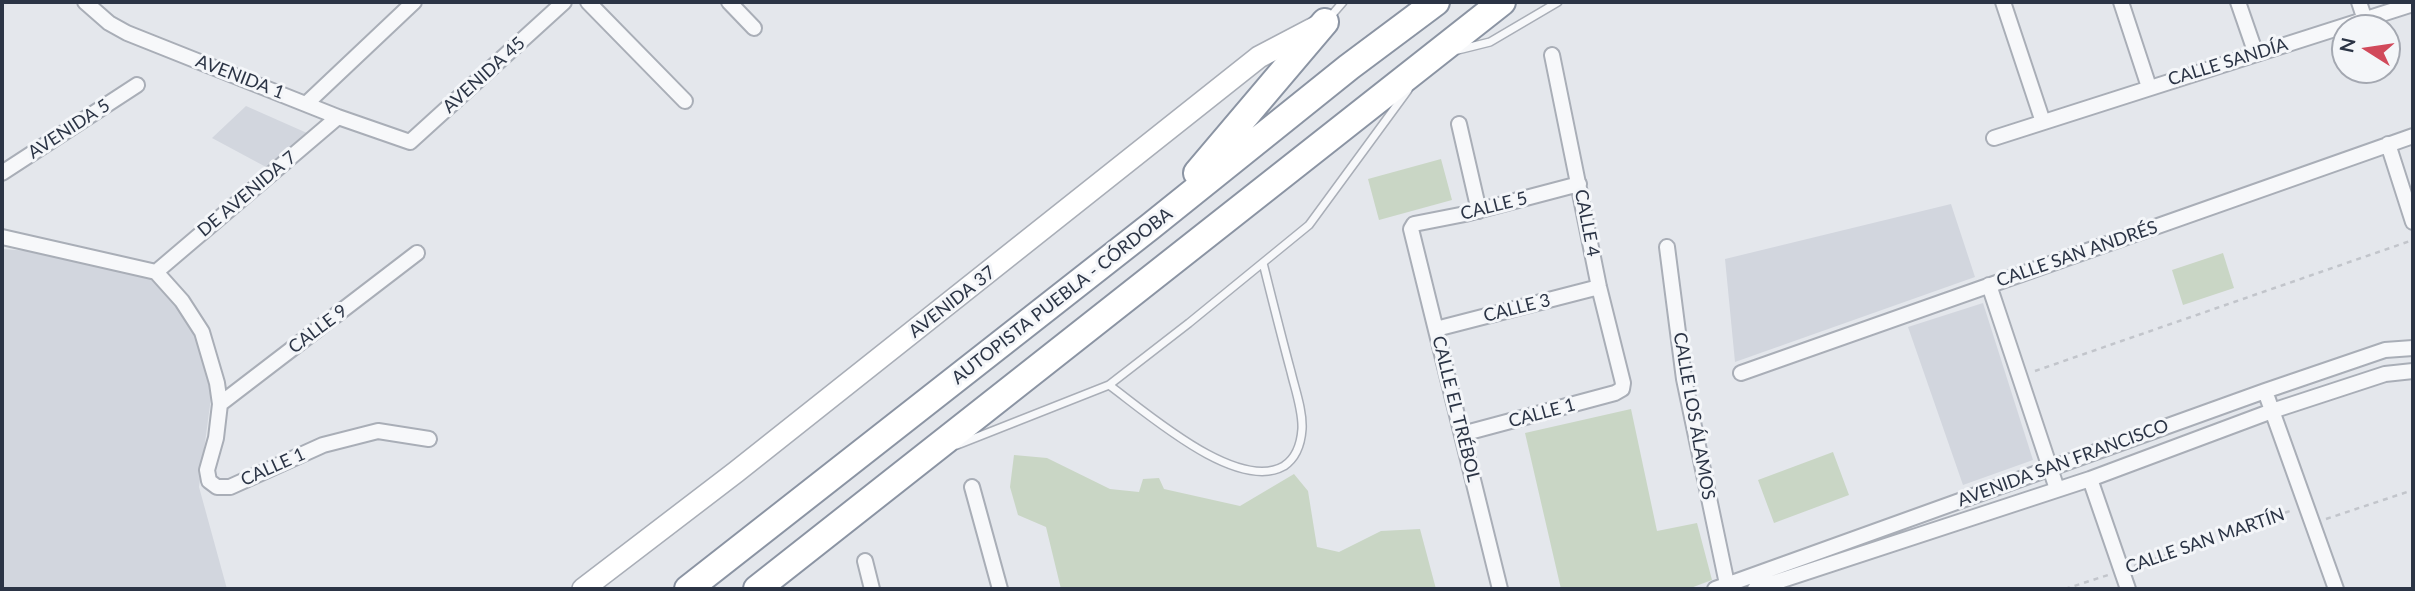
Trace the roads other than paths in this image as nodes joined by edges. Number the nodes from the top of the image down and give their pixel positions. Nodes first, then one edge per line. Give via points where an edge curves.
1 (85, 2) edge
2 (414, 2) edge
3 (564, 2) edge
4 (588, 2) edge
5 (729, 2) edge
6 (1343, 2) edge
7 (1436, 2) edge
8 (1503, 2) edge
9 (1558, 2) edge
10 (2003, 2) edge
11 (2120, 2) edge
12 (2238, 2) edge
13 (2413, 4) edge
14 (2383, 14) edge
15 (1325, 22) junction
16 (754, 28) dead end
17 (2331, 31) edge
18 (2256, 54) junction
19 (1552, 55) dead end
20 (1433, 56) junction
21 (137, 85) dead end
22 (2149, 87) junction
23 (685, 101) dead end
24 (307, 103) junction
25 (338, 117) junction
26 (2043, 122) junction
27 (1459, 124) dead end
28 (2413, 136) edge
29 (1994, 138) dead end
30 (402, 141) joint
31 (2388, 144) junction
32 (2, 173) edge
33 (1579, 184) junction
34 (1479, 211) junction
35 (2413, 222) edge
36 (1151, 226) junction
37 (1411, 229) joint
38 (2, 237) edge
39 (1667, 247) dead end
40 (417, 253) dead end
41 (1263, 263) junction
42 (156, 272) junction
43 (1989, 285) junction
44 (1599, 287) junction
45 (1436, 329) junction
46 (2413, 348) edge
47 (2413, 371) edge
48 (1741, 373) dead end
49 (1109, 385) junction
50 (1622, 389) joint
51 (2265, 391) junction
52 (220, 404) junction
53 (2272, 411) junction
54 (1462, 434) junction
55 (429, 439) dead end
56 (924, 458) junction
57 (2049, 468) junction
58 (2090, 478) junction
59 (972, 487) dead end
60 (2057, 489) junction
61 (865, 561) dead end
62 (1721, 587) edge
63 (583, 589) edge
64 (688, 589) edge
65 (757, 589) edge
66 (872, 589) edge
67 (1000, 589) edge
68 (1500, 589) edge
69 (1755, 589) edge
70 (2128, 589) edge
71 (2336, 589) edge

1 - 24 street, AVENIDA 1 via 127,33
2 - 24 street
3 - 30 street, AVENIDA 45 via 410,142
4 - 23 street
5 - 16 street
6 - 15 lane
7 - 36 highway, AUTOPISTA PUEBLA - CÓRDOBA
8 - 20 highway
9 - 20 lane via 1490,42
10 - 26 street
11 - 22 street
12 - 18 street
13 - 14 street, CALLE SANDÍA
15 - 36 highway
15 - 63 street, AVENIDA 37 via 1259,57
17 - 18 street, CALLE SANDÍA
18 - 22 street, CALLE SANDÍA
19 - 33 street, CALLE 4
20 - 41 lane via 1309,225
20 - 56 highway
21 - 32 street, AVENIDA 5
22 - 26 street, CALLE SANDÍA
24 - 25 street, AVENIDA 1
25 - 30 street, AVENIDA 1
25 - 42 street, DE AVENIDA 7
26 - 29 street, CALLE SANDÍA
27 - 34 street
28 - 31 street, CALLE SAN ANDRÉS
31 - 35 street
31 - 43 street, CALLE SAN ANDRÉS
33 - 34 street, CALLE 5
33 - 44 street, CALLE 4
34 - 37 street, CALLE 5 via 1414,224
36 - 64 highway, AUTOPISTA PUEBLA - CÓRDOBA
37 - 45 street, CALLE EL TRÉBOL
38 - 42 street
39 - 62 street, CALLE LOS ÁLAMOS via 1684,379
40 - 52 street, CALLE 9
41 - 49 lane
41 - 49 lane via 1302,428 1297,451 1288,463 1276,470 1249,472 1218,461
42 - 52 street, CALLE 1 via 202,332
43 - 48 street, CALLE SAN ANDRÉS
43 - 57 street
44 - 45 street, CALLE 3
44 - 50 street, CALLE 4
45 - 54 street, CALLE EL TRÉBOL
46 - 51 street, AVENIDA SAN FRANCISCO via 2385,350
47 - 53 street, AVENIDA SAN FRANCISCO via 2385,374
49 - 56 lane
50 - 54 street, CALLE 1
51 - 53 street
51 - 57 street, AVENIDA SAN FRANCISCO
52 - 55 street, CALLE 1 via 207,470 209,481 217,487 230,487 323,445 378,431
53 - 58 street, AVENIDA SAN FRANCISCO
53 - 71 street
54 - 68 street, CALLE EL TRÉBOL
56 - 65 highway
57 - 60 street
57 - 62 street, AVENIDA SAN FRANCISCO
58 - 60 street, AVENIDA SAN FRANCISCO
58 - 70 street
59 - 67 street
60 - 69 street, AVENIDA SAN FRANCISCO
61 - 66 street

